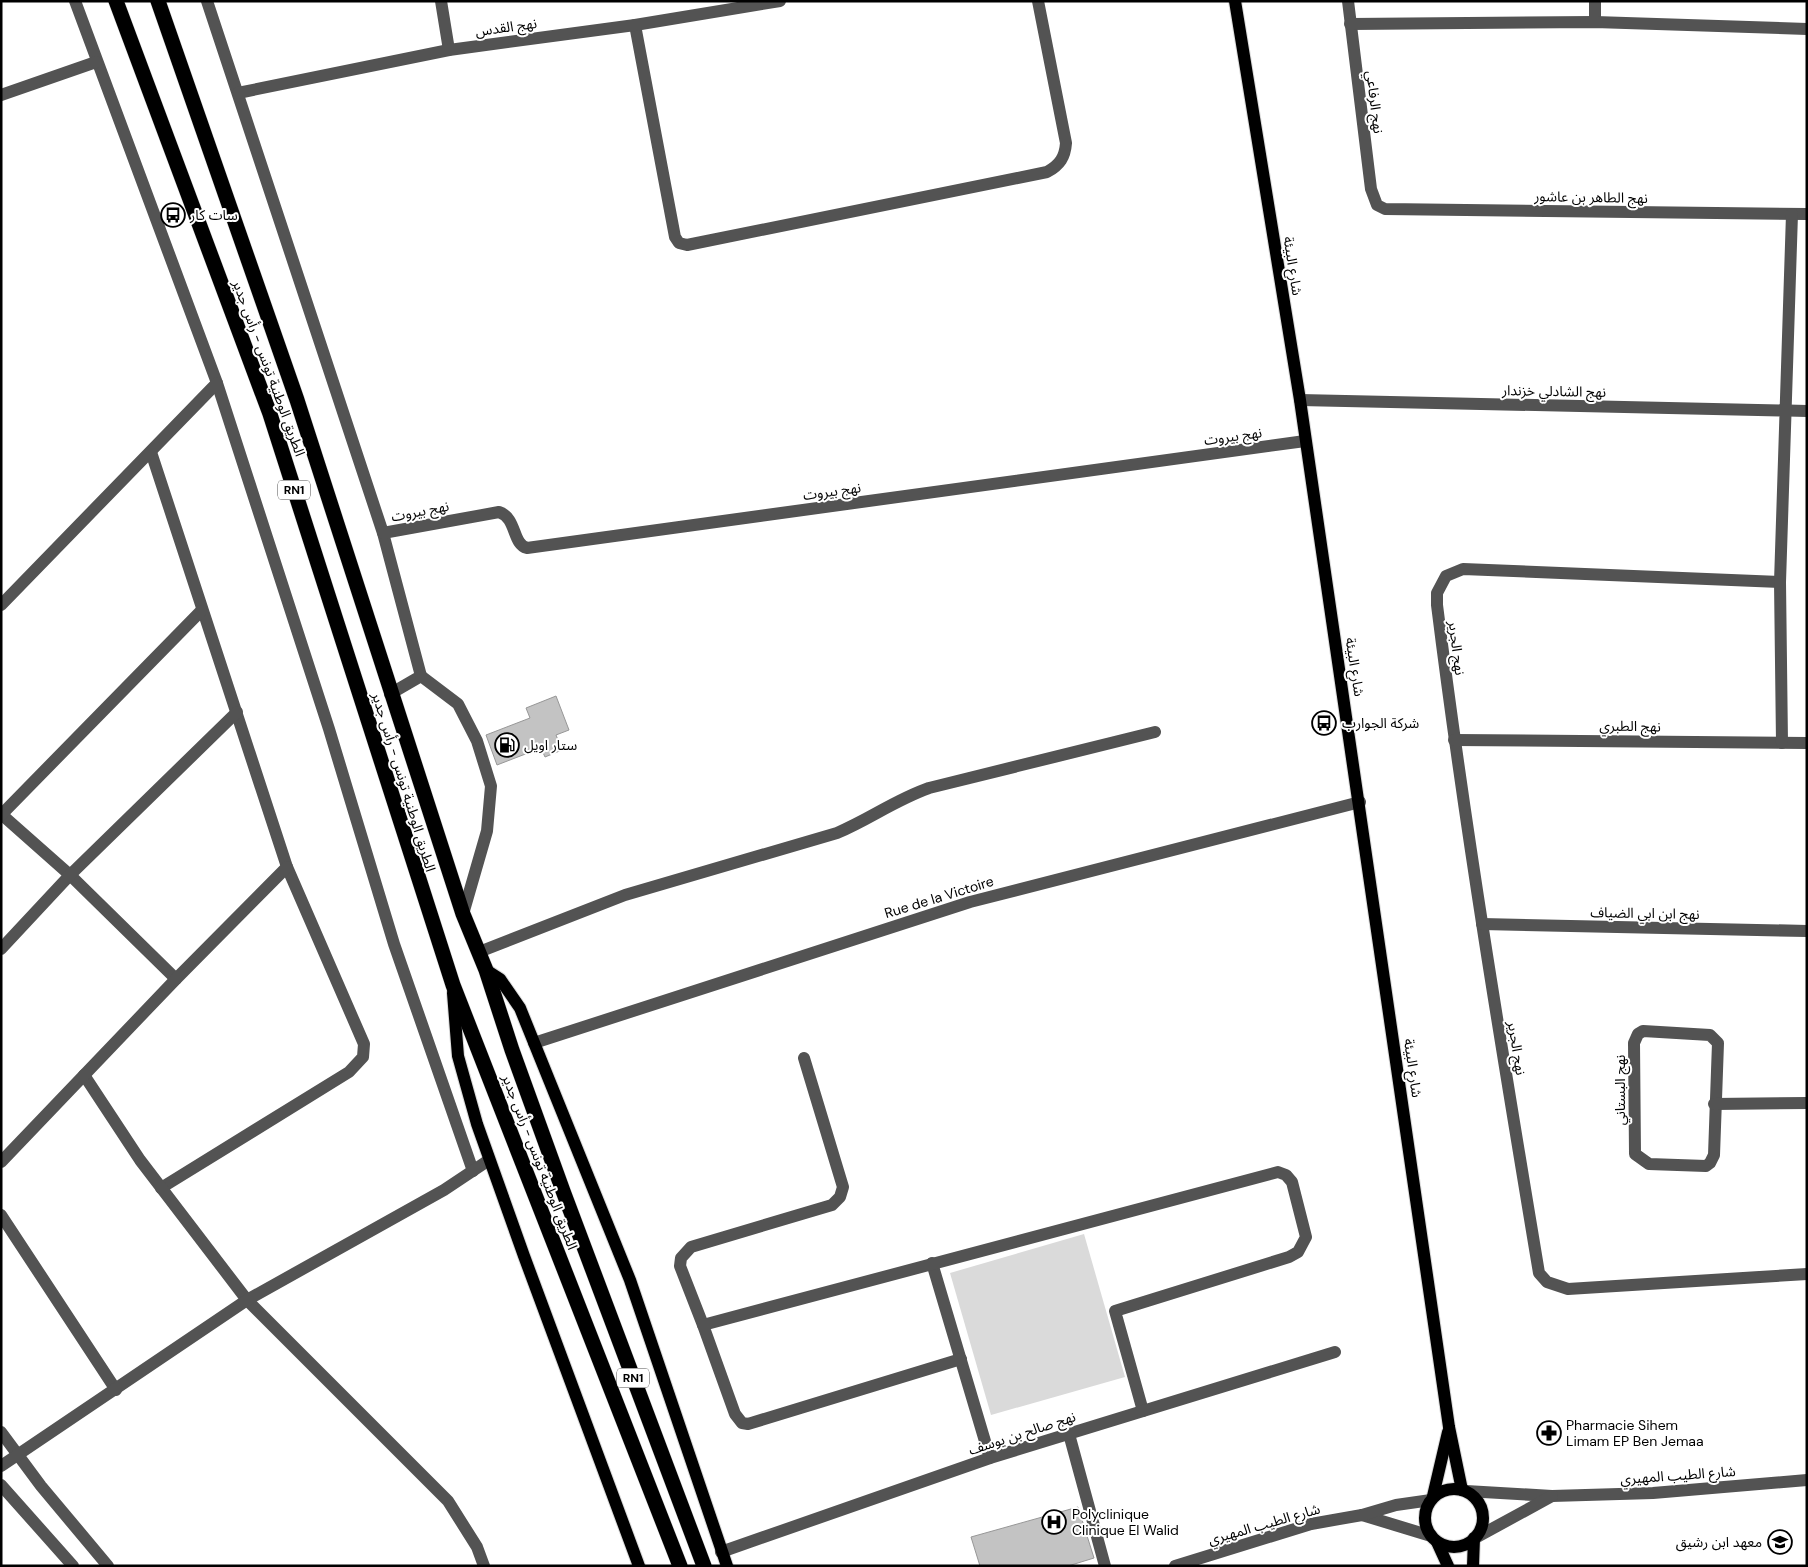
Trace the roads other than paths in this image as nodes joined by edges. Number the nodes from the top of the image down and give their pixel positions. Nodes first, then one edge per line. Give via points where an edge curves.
1 (75, 1) edge
2 (116, 1) edge
3 (158, 1) edge
4 (206, 1) edge
5 (441, 1) edge
6 (780, 1) edge
7 (1038, 1) edge
8 (1235, 1) edge
9 (1348, 1) edge
10 (1596, 1) edge
11 (1595, 22) junction
12 (1350, 24) junction
13 (635, 25) junction
14 (1807, 29) edge
15 (449, 50) junction
16 (96, 62) junction
17 (238, 93) junction
18 (1, 95) edge
19 (1377, 205) joint
20 (1792, 214) junction
21 (1807, 214) edge
22 (217, 383) junction
23 (1300, 400) junction
24 (1786, 412) junction
25 (1807, 412) edge
26 (1305, 441) junction
27 (150, 452) junction
28 (383, 534) junction
29 (1780, 582) junction
30 (1, 605) edge
31 (201, 611) junction
32 (421, 676) junction
33 (390, 694) junction
34 (237, 712) junction
35 (1155, 732) dead end
36 (1454, 740) junction
37 (1782, 743) junction
38 (1807, 743) edge
39 (1360, 802) junction
40 (1, 814) edge
41 (287, 867) junction
42 (70, 875) junction
43 (463, 914) junction
44 (1482, 924) junction
45 (1807, 931) edge
46 (1, 949) edge
47 (479, 952) junction
48 (486, 970) junction
49 (176, 979) junction
50 (453, 985) junction
51 (534, 1043) junction
52 (804, 1058) dead end
53 (84, 1075) junction
54 (1807, 1103) edge
55 (1714, 1104) junction
56 (489, 1160) junction
57 (1, 1162) edge
58 (473, 1171) junction
59 (161, 1188) junction
60 (1, 1215) edge
61 (932, 1263) junction
62 (1807, 1274) edge
63 (248, 1300) junction
64 (703, 1325) junction
65 (1335, 1352) dead end
66 (961, 1359) junction
67 (116, 1390) junction
68 (1143, 1411) junction
69 (1449, 1427) junction
70 (1, 1432) edge
71 (1069, 1434) junction
72 (18, 1455) junction
73 (990, 1458) junction
74 (1, 1466) edge
75 (1807, 1480) edge
76 (1, 1485) edge
77 (1464, 1490) junction
78 (1552, 1496) junction
79 (1432, 1498) junction
80 (1362, 1515) junction
81 (1476, 1537) junction
82 (1434, 1539) junction
83 (721, 1552) junction
84 (73, 1566) edge
85 (108, 1566) edge
86 (484, 1566) edge
87 (639, 1566) edge
88 (680, 1566) edge
89 (704, 1566) edge
90 (727, 1566) edge
91 (1105, 1566) edge
92 (1175, 1566) edge
93 (1448, 1566) edge
94 (1473, 1566) edge

1 - 16 street
2 - 50 highway, الطريق الوطنية تونس - رأس جدير / RN1 via 270,414
3 - 33 highway, الطريق الوطنية تونس - رأس جدير / RN1 via 297,400
4 - 17 street
5 - 15 street
6 - 13 street, نهج القدس
7 - 13 street via 1066,143 1062,160 1056,167 1047,172 687,244 679,243 675,237
8 - 23 main road, شارع البيئة
9 - 12 street, نهج الرفاعي
10 - 11 street
11 - 12 street
11 - 14 street
12 - 19 street, نهج الرفاعي via 1371,189
13 - 15 street, نهج القدس
15 - 17 street, نهج القدس
16 - 18 street
16 - 22 street
17 - 28 street
19 - 20 street, نهج الطاهر بن عاشور via 1391,210
20 - 21 street, نهج الطاهر بن عاشور
20 - 24 street
22 - 27 street
22 - 58 street via 329,729 394,944
23 - 24 street, نهج الشادلي خزندار
23 - 26 main road, شارع البيئة
24 - 25 street, نهج الشادلي خزندار
24 - 29 street
26 - 28 street, نهج بيروت via 527,548 519,542 508,517 500,512
26 - 39 main road, شارع البيئة
27 - 30 street
27 - 31 street
28 - 32 street
29 - 36 street, نهج الجرير via 1463,569 1446,576 1437,593
29 - 37 street
31 - 34 street
31 - 40 street
32 - 33 street
32 - 43 street via 458,704 477,741 491,786 487,831
33 - 43 highway, الطريق الوطنية تونس - رأس جدير / RN1
34 - 41 street
34 - 42 street
35 - 47 street via 929,788 902,798 859,824 837,833 625,895
36 - 37 street, نهج الطبري
36 - 44 street, نهج الجرير
37 - 38 street, نهج الطبري
39 - 51 street, Rue de la Victoire via 962,904
39 - 69 main road, شارع البيئة
40 - 42 street
41 - 49 street
41 - 59 street via 358,1029 364,1044 363,1057 349,1072
42 - 46 street
42 - 49 street
43 - 47 highway, الطريق الوطنية تونس - رأس جدير / RN1
44 - 45 street, نهج ابن ابي الضياف
44 - 62 street, نهج الجرير via 1539,1273 1547,1282 1568,1289
47 - 48 highway, الطريق الوطنية تونس - رأس جدير / RN1
48 - 51 main road via 500,979 520,1008
48 - 89 highway, الطريق الوطنية تونس - رأس جدير / RN1 via 563,1191
49 - 53 street
50 - 56 main road via 458,1056
50 - 88 highway, الطريق الوطنية تونس - رأس جدير / RN1
51 - 83 main road via 630,1280
52 - 64 street via 842,1192 832,1205 691,1247 680,1266
53 - 57 street
53 - 59 street
54 - 55 street
55 - 55 street, نهج البستاني via 1716,1038 1643,1030 1638,1034 1634,1043 1635,1154 1639,1159 1649,1164 1706,1166 1714,1155
56 - 58 street
56 - 87 main road
58 - 63 street
59 - 63 street
60 - 67 street
61 - 64 street
61 - 66 street
61 - 68 street via 1278,1172 1286,1175 1292,1182 1306,1237 1298,1252 1115,1311
63 - 67 street
63 - 86 street via 448,1500 477,1547
64 - 66 street via 735,1414 742,1423 748,1424
65 - 68 street, نهج صالح بن يوسف
66 - 73 street
67 - 72 street
68 - 71 street, نهج صالح بن يوسف
69 - 77 main road, شارع البيئة
69 - 79 main road, شارع البيئة
70 - 72 street
71 - 73 street, نهج صالح بن يوسف
71 - 91 street
72 - 74 street
72 - 85 street
73 - 83 street, نهج صالح بن يوسف
75 - 78 street, شارع الطيب المهيري via 1653,1493
76 - 84 street
77 - 78 street, شارع الطيب المهيري
77 - 79 main road via 1448,1489
77 - 81 main road, شارع البيئة via 1481,1506 1482,1527
78 - 81 street, شارع الطيب المهيري
79 - 80 street, شارع الطيب المهيري
79 - 82 main road, شارع البيئة via 1425,1520
80 - 82 street, شارع الطيب المهيري
80 - 92 street, شارع الطيب المهيري via 1297,1528
81 - 82 main road via 1454,1547
81 - 94 main road, شارع البيئة
82 - 93 main road, شارع البيئة
83 - 90 main road

